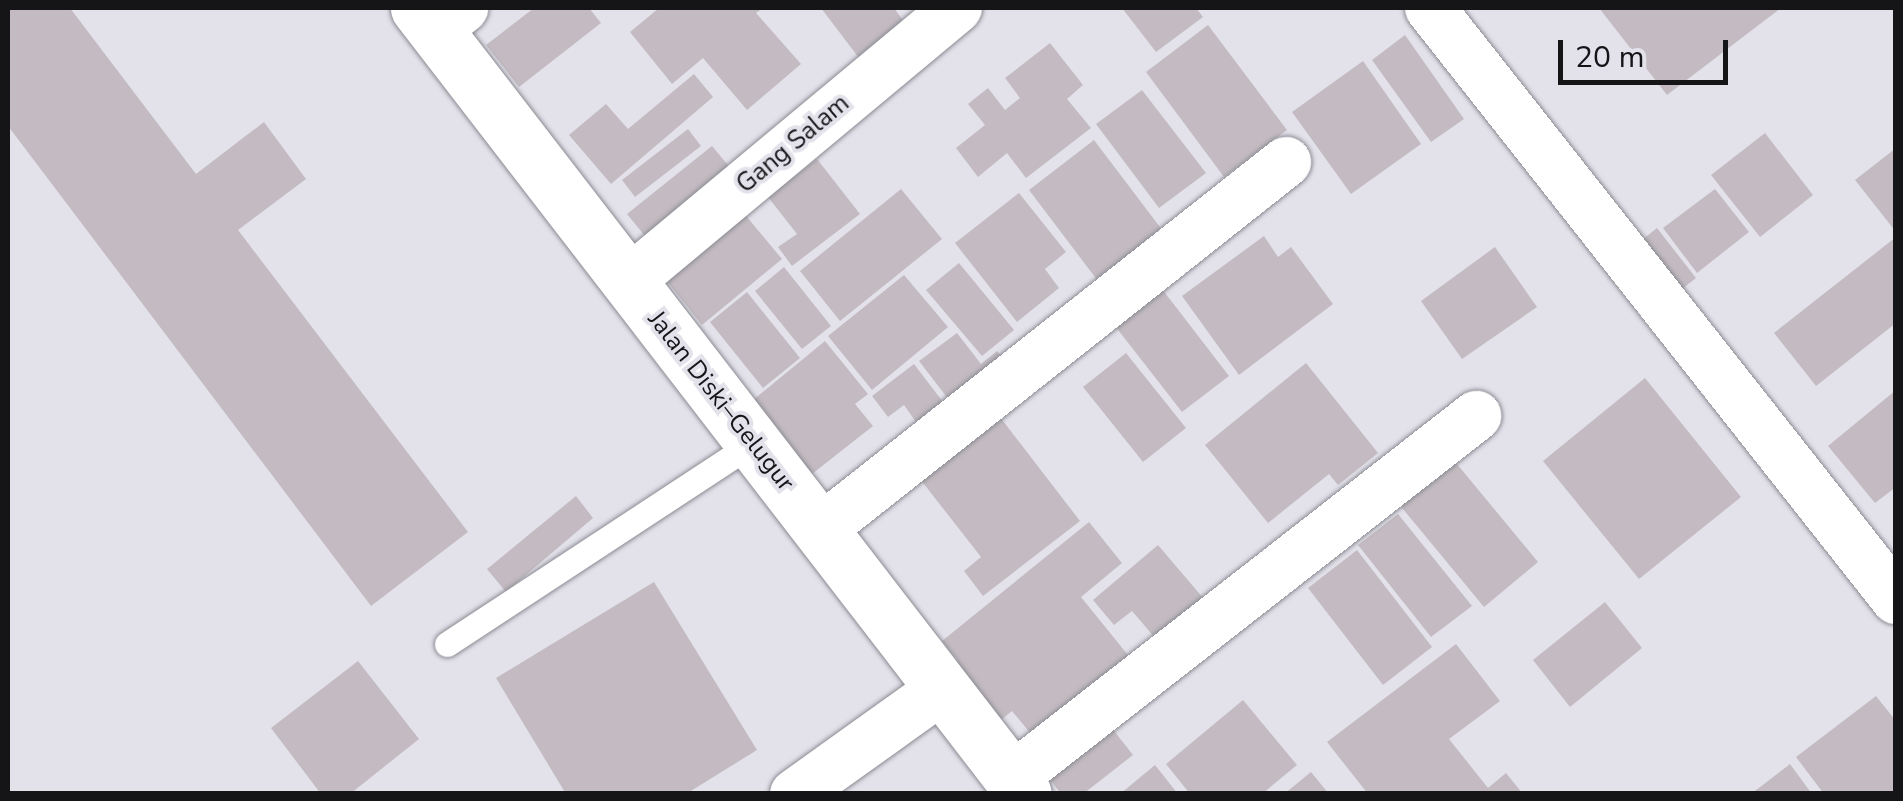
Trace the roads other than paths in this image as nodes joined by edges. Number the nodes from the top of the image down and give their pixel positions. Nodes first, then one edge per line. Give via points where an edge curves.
1 (957, 8) edge
2 (1430, 8) edge
3 (439, 15) edge
4 (1286, 162) dead end
5 (629, 281) junction
6 (1476, 416) dead end
7 (752, 443) junction
8 (820, 530) junction
9 (1896, 599) edge
10 (447, 644) dead end
11 (943, 688) junction
12 (1018, 786) edge
13 (795, 794) edge

1 - 5 street, Gang Salam
2 - 9 street
3 - 5 main road, Jalan Diski–Gelugur
4 - 8 street
5 - 7 main road, Jalan Diski–Gelugur
6 - 12 street
7 - 8 main road, Jalan Diski–Gelugur
7 - 10 lane
8 - 11 main road, Jalan Diski–Gelugur
11 - 12 main road, Jalan Diski–Gelugur
11 - 13 street

